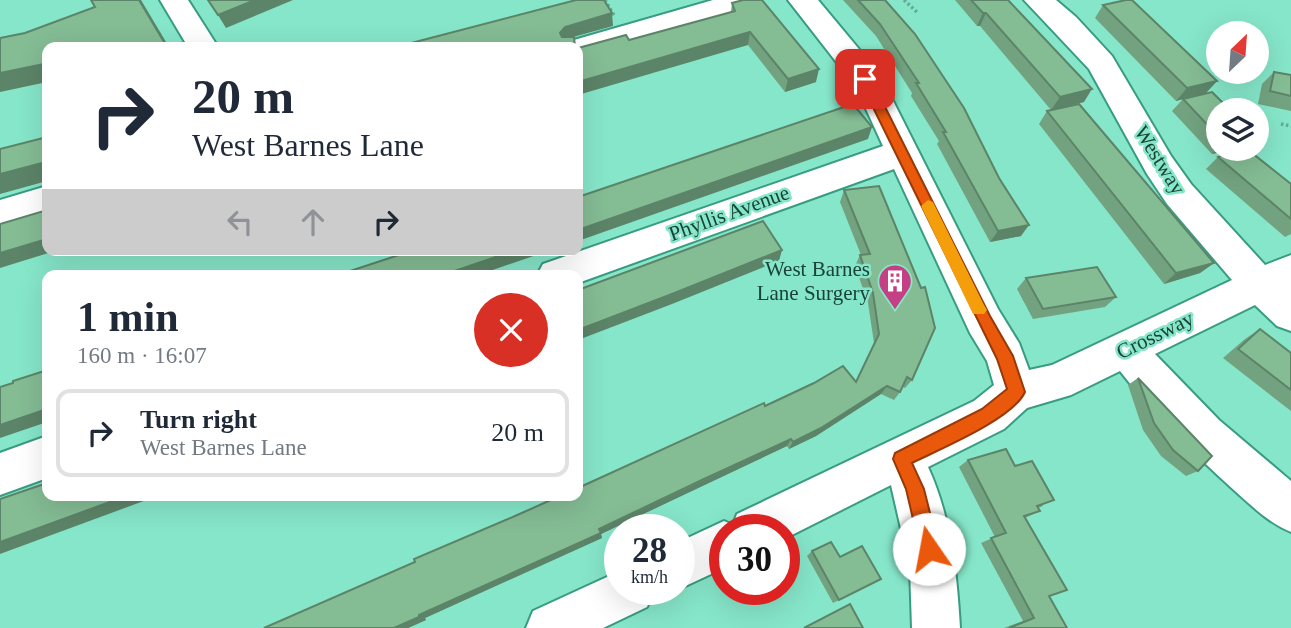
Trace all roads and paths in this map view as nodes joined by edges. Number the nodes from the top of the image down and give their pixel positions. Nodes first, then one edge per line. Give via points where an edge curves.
1 (746, 0) edge
2 (802, 0) edge
3 (904, 0) edge
4 (1038, 0) edge
5 (185, 3) edge
6 (918, 13) dead end
7 (201, 42) edge
8 (583, 48) edge
9 (1281, 124) dead end
10 (1291, 126) edge
11 (903, 155) junction
12 (42, 201) edge
13 (0, 214) edge
14 (570, 270) edge
15 (1275, 278) edge
16 (1291, 314) edge
17 (1126, 349) junction
18 (1016, 392) junction
19 (42, 459) edge
20 (902, 459) junction
21 (0, 474) edge
22 (1291, 510) edge
23 (787, 514) edge
24 (604, 602) edge
25 (550, 628) edge
26 (936, 628) edge

1 - 8 street
2 - 11 street via 865,79
3 - 6 path
4 - 15 street, Westway via 1101,63 1179,194
5 - 7 street
9 - 10 path
11 - 14 street, Phyllis Avenue
11 - 18 street via 1005,356
12 - 13 street
15 - 16 street, Westway
15 - 17 street, Crossway
17 - 18 street, Crossway via 1057,382
17 - 22 street via 1210,442
18 - 20 street via 989,415
19 - 21 street
20 - 23 street
20 - 26 street via 915,489 933,568
24 - 25 street

